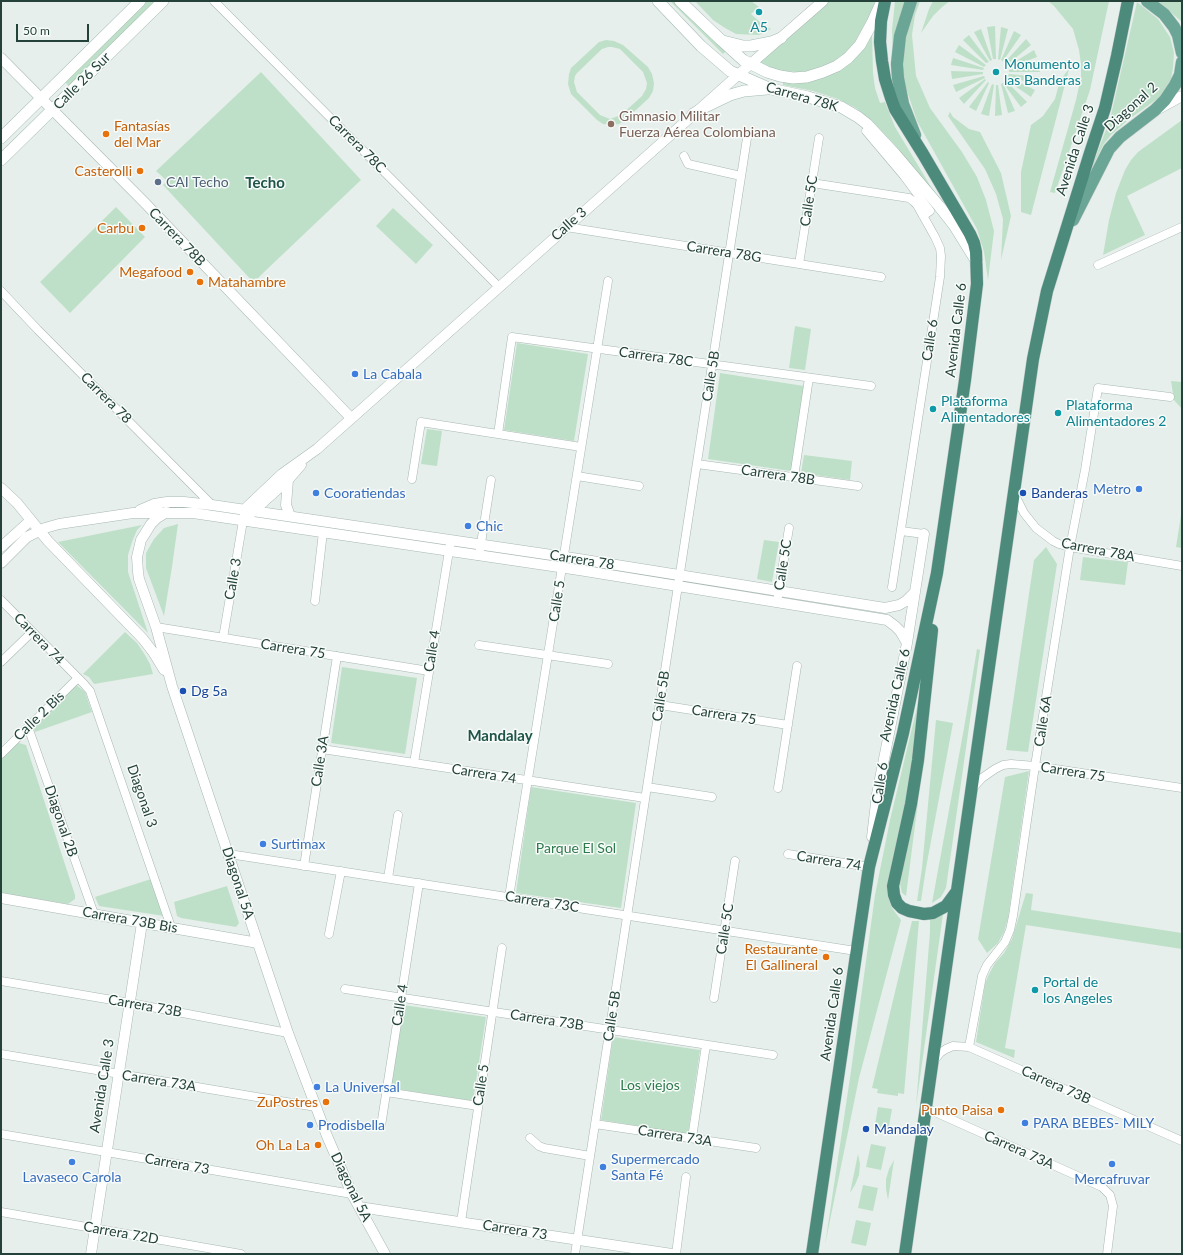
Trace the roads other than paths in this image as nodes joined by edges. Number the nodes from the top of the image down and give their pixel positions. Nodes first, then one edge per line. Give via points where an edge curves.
1 (140, 1) edge
2 (163, 1) edge
3 (214, 1) edge
4 (658, 1) edge
5 (680, 1) edge
6 (823, 1) edge
7 (882, 1) edge
8 (885, 1) edge
9 (911, 1) edge
10 (1128, 1) edge
11 (1150, 3) edge
12 (1164, 14) junction
13 (1182, 29) edge
14 (781, 38) junction
15 (721, 40) junction
16 (1182, 53) edge
17 (1, 58) edge
18 (1182, 62) edge
19 (751, 64) junction
20 (738, 75) junction
21 (771, 89) junction
22 (1182, 96) edge
23 (41, 98) junction
24 (832, 104) junction
25 (53, 110) junction
26 (1155, 110) junction
27 (693, 114) junction
28 (1, 138) edge
29 (747, 138) dead end
30 (819, 138) dead end
31 (923, 154) junction
32 (684, 156) dead end
33 (1, 160) edge
34 (742, 176) junction
35 (812, 183) junction
36 (923, 216) junction
37 (566, 227) junction
38 (1182, 227) edge
39 (1064, 237) junction
40 (730, 253) junction
41 (977, 263) junction
42 (799, 264) junction
43 (1098, 265) dead end
44 (882, 277) dead end
45 (608, 280) dead end
46 (499, 287) junction
47 (1, 291) edge
48 (597, 348) junction
49 (712, 364) junction
50 (809, 378) junction
51 (871, 386) dead end
52 (1170, 398) dead end
53 (352, 418) junction
54 (498, 434) junction
55 (581, 447) junction
56 (317, 448) junction
57 (697, 464) junction
58 (577, 476) junction
59 (794, 477) junction
60 (412, 479) dead end
61 (288, 480) junction
62 (491, 480) dead end
63 (639, 486) dead end
64 (858, 486) dead end
65 (1, 488) edge
66 (1014, 492) junction
67 (212, 505) junction
68 (249, 510) junction
69 (168, 512) junction
70 (132, 513) junction
71 (290, 516) junction
72 (31, 520) junction
73 (243, 520) junction
74 (789, 528) dead end
75 (39, 530) junction
76 (901, 531) junction
77 (323, 532) junction
78 (924, 534) joint
79 (450, 540) junction
80 (481, 544) junction
81 (1, 547) edge
82 (1070, 547) junction
83 (449, 551) junction
84 (479, 556) junction
85 (564, 557) junction
86 (1, 563) edge
87 (1182, 566) edge
88 (562, 568) junction
89 (937, 573) junction
90 (680, 575) junction
91 (678, 586) junction
92 (892, 587) dead end
93 (779, 591) junction
94 (915, 592) junction
95 (1, 600) edge
96 (315, 602) dead end
97 (777, 602) junction
98 (156, 627) junction
99 (32, 632) junction
100 (223, 638) junction
101 (907, 643) junction
102 (479, 645) dead end
103 (548, 655) junction
104 (337, 656) junction
105 (1, 662) edge
106 (608, 664) dead end
107 (797, 666) dead end
108 (429, 671) junction
109 (78, 678) junction
110 (172, 686) junction
111 (660, 705) junction
112 (788, 725) junction
113 (28, 727) junction
114 (322, 749) junction
115 (1, 754) edge
116 (414, 763) junction
117 (1035, 766) junction
118 (528, 780) junction
119 (647, 787) junction
120 (778, 788) dead end
121 (1182, 788) edge
122 (972, 789) junction
123 (712, 797) dead end
124 (646, 798) junction
125 (398, 815) dead end
126 (228, 854) junction
127 (788, 854) dead end
128 (735, 860) dead end
129 (304, 866) junction
130 (869, 867) junction
131 (341, 871) junction
132 (388, 878) junction
133 (419, 883) junction
134 (958, 890) junction
135 (509, 897) junction
136 (1, 898) edge
137 (94, 914) junction
138 (627, 916) junction
139 (142, 923) junction
140 (171, 928) junction
141 (725, 930) junction
142 (329, 934) dead end
143 (258, 943) junction
144 (502, 948) dead end
145 (856, 951) junction
146 (1, 981) edge
147 (345, 989) dead end
148 (401, 997) junction
149 (714, 998) dead end
150 (130, 1003) junction
151 (492, 1012) junction
152 (610, 1030) junction
153 (288, 1033) junction
154 (706, 1045) junction
155 (969, 1047) junction
156 (1, 1054) edge
157 (773, 1055) dead end
158 (933, 1063) junction
159 (119, 1075) junction
160 (386, 1092) junction
161 (478, 1106) junction
162 (316, 1107) junction
163 (926, 1108) junction
164 (595, 1124) junction
165 (381, 1126) dead end
166 (1, 1134) edge
167 (530, 1138) dead end
168 (692, 1138) junction
169 (1182, 1141) edge
170 (756, 1148) dead end
171 (107, 1152) junction
172 (590, 1156) junction
173 (686, 1177) dead end
174 (352, 1194) junction
175 (359, 1207) junction
176 (1, 1212) edge
177 (461, 1222) junction
178 (95, 1228) junction
179 (577, 1240) junction
180 (91, 1254) edge
181 (241, 1254) edge
182 (384, 1254) edge
183 (575, 1254) edge
184 (672, 1254) edge
185 (676, 1254) edge
186 (812, 1254) edge
187 (905, 1254) edge
188 (1107, 1254) edge

1 - 23 main road, Calle 26 Sur
2 - 25 main road, Calle 26 Sur
3 - 46 street, Carrera 78C
4 - 20 main road, Carrera 78K via 715,59
5 - 15 main road, Carrera 78K
6 - 14 street, Calle 3
7 - 19 main road, Carrera 78K via 860,45 837,66 807,77 793,78 767,72
8 - 31 highway via 880,42 885,79 895,109
9 - 31 main road via 900,36 898,78 903,104
10 - 39 highway, Avenida Calle 3 via 1105,108
11 - 12 main road
12 - 13 main road
12 - 16 main road via 1178,35
14 - 15 main road via 751,46
14 - 19 street, Calle 3
15 - 19 main road, Carrera 78K
17 - 23 street, Carrera 78B
18 - 26 main road, Diagonal 2 via 1180,75 1165,100
19 - 20 street, Calle 3
20 - 21 main road, Carrera 78K
20 - 27 street, Calle 3
21 - 24 main road, Carrera 78K
21 - 27 main road via 730,95
22 - 26 street
23 - 25 street, Carrera 78B
23 - 28 main road, Calle 26 Sur
24 - 36 street via 855,120 904,176 930,211
24 - 41 main road, Carrera 78K via 858,117 877,134 949,218
25 - 33 main road, Calle 26 Sur
25 - 53 street, Carrera 78B
26 - 39 main road, Diagonal 2 via 1120,137 1109,149
27 - 37 street, Calle 3
29 - 34 street, Calle 5B
30 - 35 street, Calle 5C
31 - 41 highway, Avenida Calle 6 via 970,234
32 - 34 street via 688,164
34 - 40 street, Calle 5B
35 - 36 street, Calle 6 via 909,198
35 - 42 street, Calle 5C
36 - 76 street, Calle 6 via 938,242 941,266
37 - 40 street, Carrera 78G
37 - 46 street, Calle 3
38 - 43 street
39 - 66 highway via 1047,291 1033,359
40 - 42 street, Carrera 78G
40 - 49 street, Calle 5B
41 - 89 highway, Avenida Calle 6 via 977,296
42 - 44 street, Carrera 78G
45 - 48 street, Calle 5
46 - 53 street, Calle 3
47 - 67 street, Carrera 78
48 - 49 street, Carrera 78C
48 - 54 street, Carrera 78C via 512,336
48 - 55 street, Calle 5
49 - 50 street, Carrera 78C
49 - 57 street, Calle 5B
50 - 51 street, Carrera 78C
50 - 59 street
52 - 82 street, Calle 6A via 1098,388
53 - 56 street, Calle 3
54 - 55 street
54 - 60 street via 421,422
55 - 58 street, Calle 5
56 - 61 street, Calle 3
56 - 68 street, Calle 3 via 282,474
57 - 59 street, Carrera 78B
57 - 90 street, Calle 5B
58 - 63 street
58 - 85 street, Calle 5
59 - 64 street, Carrera 78B
61 - 68 street, Calle 3
61 - 71 street via 286,505
62 - 80 street
65 - 72 street
66 - 82 street, Carrera 78A via 1024,513 1036,528 1052,541
66 - 122 highway
67 - 68 street, Carrera 78
67 - 70 street, Carrera 78 via 168,502 154,504
68 - 71 street, Carrera 78
68 - 73 street, Calle 3
69 - 70 street, Carrera 78
69 - 73 street, Carrera 78
69 - 98 street, Diagonal 5A via 151,524 137,551 138,572
70 - 75 street via 60,524
71 - 79 street, Carrera 78
72 - 75 street
72 - 81 street
73 - 77 street, Carrera 78
73 - 100 street, Calle 3
74 - 93 street, Calle 5C
75 - 86 street
75 - 110 street via 148,644
76 - 78 street
76 - 92 street, Calle 6
77 - 83 street, Carrera 78
77 - 96 street
78 - 94 street, Calle 6
79 - 80 street, Carrera 78
79 - 83 street, Calle 4
80 - 84 street
80 - 85 street, Carrera 78
82 - 87 street, Carrera 78A
82 - 117 street, Calle 6A
83 - 84 street, Carrera 78
83 - 108 street, Calle 4
84 - 88 street, Carrera 78
85 - 88 street, Calle 5
85 - 90 street, Carrera 78
88 - 91 street, Carrera 78
88 - 103 street, Calle 5
89 - 130 highway, Avenida Calle 6 via 903,733
89 - 134 highway via 918,760 893,886 897,903 902,908 918,914 933,912 946,906
90 - 91 street, Calle 5B
90 - 93 street, Carrera 78
91 - 97 street, Carrera 78
91 - 111 street, Calle 5B
93 - 94 street, Carrera 78 via 885,608 899,605
93 - 97 street, Calle 5C
94 - 101 street, Calle 6
95 - 99 street, Carrera 74
97 - 101 street, Carrera 78 via 887,620 900,631
98 - 100 street, Carrera 75
98 - 110 street, Diagonal 5A
99 - 105 street
99 - 109 street, Carrera 74
100 - 104 street, Carrera 75
101 - 130 street, Calle 6 via 877,794
102 - 103 street
103 - 106 street
103 - 118 street, Calle 5
104 - 108 street, Carrera 75
104 - 114 street, Calle 3A
107 - 112 street
108 - 116 street, Calle 4
109 - 113 street, Calle 2 Bis
109 - 140 street, Diagonal 3 via 90,691 93,699
110 - 126 street, Diagonal 5A
111 - 112 street, Carrera 75
111 - 119 street, Calle 5B
112 - 120 street
113 - 115 street, Calle 2 Bis
113 - 137 street, Diagonal 2B
114 - 116 street, Carrera 74
114 - 129 street, Calle 3A
116 - 118 street, Carrera 74
117 - 121 street, Carrera 75
117 - 122 street, Carrera 75 via 1003,765 988,773
117 - 155 street, Calle 6A via 1010,930 1005,942 986,965 982,976
118 - 124 street, Carrera 74
118 - 135 street, Calle 5
119 - 123 street
119 - 124 street, Calle 5B
122 - 134 highway
124 - 138 street, Calle 5B
125 - 132 street
126 - 129 street, Carrera 73C
126 - 143 street, Diagonal 5A
127 - 130 street, Carrera 74
128 - 141 street, Calle 5C
129 - 131 street, Carrera 73C
130 - 145 highway, Avenida Calle 6
131 - 132 street, Carrera 73C
131 - 142 street
132 - 133 street, Carrera 73C
133 - 135 street, Carrera 73C
133 - 148 street, Calle 4
134 - 158 highway
135 - 138 street, Carrera 73C
136 - 137 street, Carrera 73B Bis
137 - 139 street, Carrera 73B Bis
138 - 141 street, Carrera 73C
138 - 152 street, Calle 5B
139 - 140 street, Carrera 73B Bis
139 - 150 street, Avenida Calle 3
140 - 143 street, Carrera 73B Bis
141 - 145 street, Carrera 73C
141 - 149 street, Calle 5C
143 - 153 street, Diagonal 5A
144 - 151 street, Calle 5
145 - 186 highway, Avenida Calle 6
146 - 150 street, Carrera 73B
147 - 148 street, Carrera 73B
148 - 151 street, Carrera 73B
148 - 160 street, Calle 4
150 - 153 street, Carrera 73B
150 - 159 street, Avenida Calle 3
151 - 152 street, Carrera 73B
151 - 161 street, Calle 5
152 - 154 street, Carrera 73B
152 - 164 street, Calle 5B
153 - 162 street, Diagonal 5A
154 - 157 street, Carrera 73B
154 - 168 street
155 - 158 street, Carrera 73B via 953,1046 946,1049
155 - 169 street, Carrera 73B
156 - 159 street, Carrera 73A
158 - 163 highway
159 - 162 street, Carrera 73A
159 - 171 street, Avenida Calle 3
160 - 161 street
160 - 165 street, Calle 4
161 - 177 street, Calle 5
162 - 174 street, Diagonal 5A
163 - 187 highway
163 - 188 street, Carrera 73A via 1102,1187 1110,1195 1113,1206
164 - 168 street, Carrera 73A
164 - 172 street, Calle 5B
166 - 171 street, Carrera 73
167 - 172 street via 544,1148
168 - 170 street, Carrera 73A
171 - 174 street, Carrera 73
171 - 178 street, Avenida Calle 3
172 - 179 street, Calle 5B
173 - 185 street
174 - 175 street, Diagonal 5A
175 - 177 street, Carrera 73
175 - 182 street, Diagonal 5A
176 - 178 street, Carrera 72D
177 - 179 street, Carrera 73
178 - 180 street, Avenida Calle 3
178 - 181 street, Carrera 72D
179 - 183 street, Calle 5B
179 - 184 street, Carrera 73

